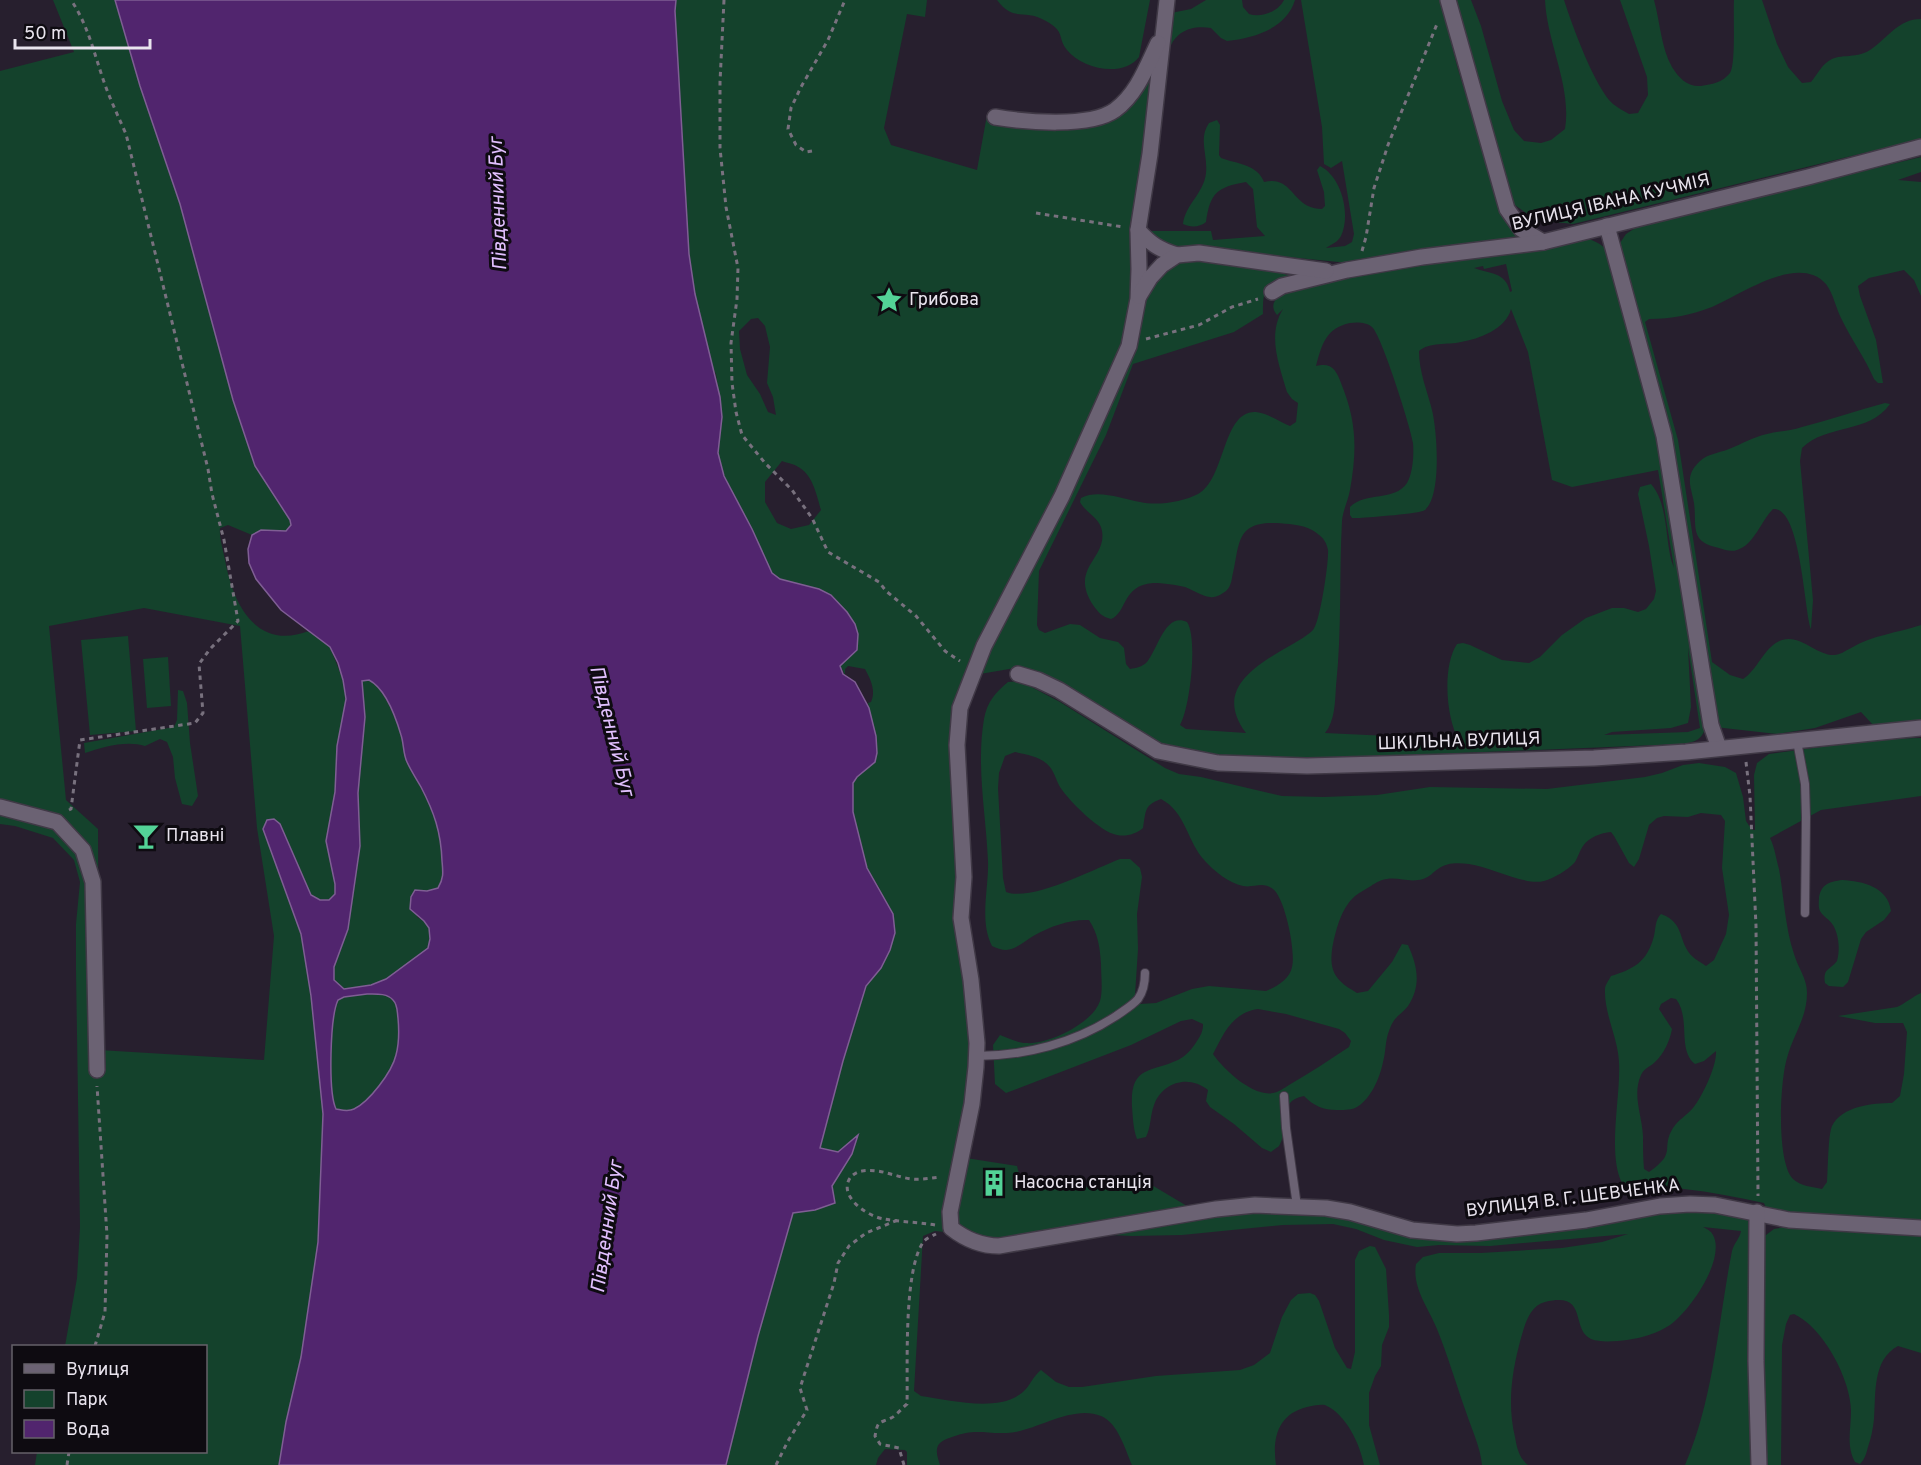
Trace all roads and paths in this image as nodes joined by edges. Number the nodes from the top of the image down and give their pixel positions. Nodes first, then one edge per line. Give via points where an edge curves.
1 (70, 0) edge
2 (724, 0) edge
3 (845, 0) edge
4 (1167, 0) edge
5 (1448, 0) edge
6 (1438, 20) dead end
7 (1163, 32) junction
8 (995, 117) dead end
9 (1921, 147) edge
10 (812, 151) dead end
11 (1036, 213) dead end
12 (1606, 226) junction
13 (1138, 230) junction
14 (1543, 242) junction
15 (1177, 255) junction
16 (1352, 269) junction
17 (1335, 273) junction
18 (1272, 292) joint
19 (1138, 299) junction
20 (1129, 346) junction
21 (973, 674) junction
22 (1018, 674) dead end
23 (1921, 728) edge
24 (1797, 741) junction
25 (1744, 746) junction
26 (1719, 748) junction
27 (0, 807) edge
28 (57, 822) junction
29 (1805, 913) dead end
30 (1145, 973) dead end
31 (976, 1056) junction
32 (97, 1070) joint
33 (1284, 1096) dead end
34 (958, 1170) junction
35 (1297, 1206) junction
36 (1757, 1212) junction
37 (898, 1220) junction
38 (951, 1228) junction
39 (1921, 1228) edge
40 (96, 1345) edge
41 (776, 1465) edge
42 (904, 1465) edge
43 (1759, 1465) edge

1 - 28 path via 89,34 126,134 208,469 238,621 199,664 203,713 195,723 80,740 71,809
2 - 21 path via 720,148 738,268 731,343 732,383 742,435 792,490 812,518 828,552 879,582 916,616 945,651 967,664
3 - 10 path via 791,108 788,129 796,145 806,152
4 - 7 street
5 - 14 street via 1507,209 1521,229
6 - 16 path via 1388,145 1374,188 1366,237
7 - 8 street via 1139,82 1114,111 1070,122
7 - 13 street
9 - 12 street, ВУЛИЦЯ ІВАНА КУЧМІЯ
11 - 13 path
12 - 14 street, ВУЛИЦЯ ІВАНА КУЧМІЯ
12 - 26 street via 1664,436 1711,725
13 - 15 street via 1160,250
13 - 19 street
14 - 16 street, ВУЛИЦЯ ІВАНА КУЧМІЯ
15 - 17 street via 1198,253
15 - 19 street via 1150,278
16 - 17 street, ВУЛИЦЯ ІВАНА КУЧМІЯ
17 - 18 street, ВУЛИЦЯ ІВАНА КУЧМІЯ
18 - 20 path via 1232,307 1199,326
19 - 20 street
20 - 21 street via 1062,495
21 - 31 street via 960,708 957,746 964,877 961,918 976,1023
22 - 26 street, ШКІЛЬНА ВУЛИЦЯ via 1059,690 1158,751 1218,763 1307,766 1594,758
23 - 24 street, ШКІЛЬНА ВУЛИЦЯ
24 - 25 street, ШКІЛЬНА ВУЛИЦЯ
24 - 29 lane via 1805,795
25 - 26 street, ШКІЛЬНА ВУЛИЦЯ
25 - 36 path via 1756,926
27 - 28 street
28 - 32 street via 83,850 93,882
30 - 31 lane via 1138,998 1097,1028 1021,1052
31 - 34 street via 972,1104
32 - 40 path via 106,1234 105,1312
33 - 35 lane
34 - 37 path via 921,1179 876,1171 852,1175 847,1188 851,1199 875,1216
34 - 38 street
35 - 36 street, ВУЛИЦЯ В. Г. ШЕВЧЕНКА via 1350,1212 1412,1230 1457,1234 1586,1220 1690,1203
35 - 38 street, ВУЛИЦЯ В. Г. ШЕВЧЕНКА via 1216,1209 999,1246 984,1245
36 - 39 street, ВУЛИЦЯ В. Г. ШЕВЧЕНКА via 1789,1220
36 - 43 street
37 - 38 path
37 - 41 path via 866,1233 849,1246 838,1263 800,1388 807,1410
38 - 42 path via 925,1239 919,1252 910,1278 907,1404 877,1425 875,1436 880,1444 899,1448

